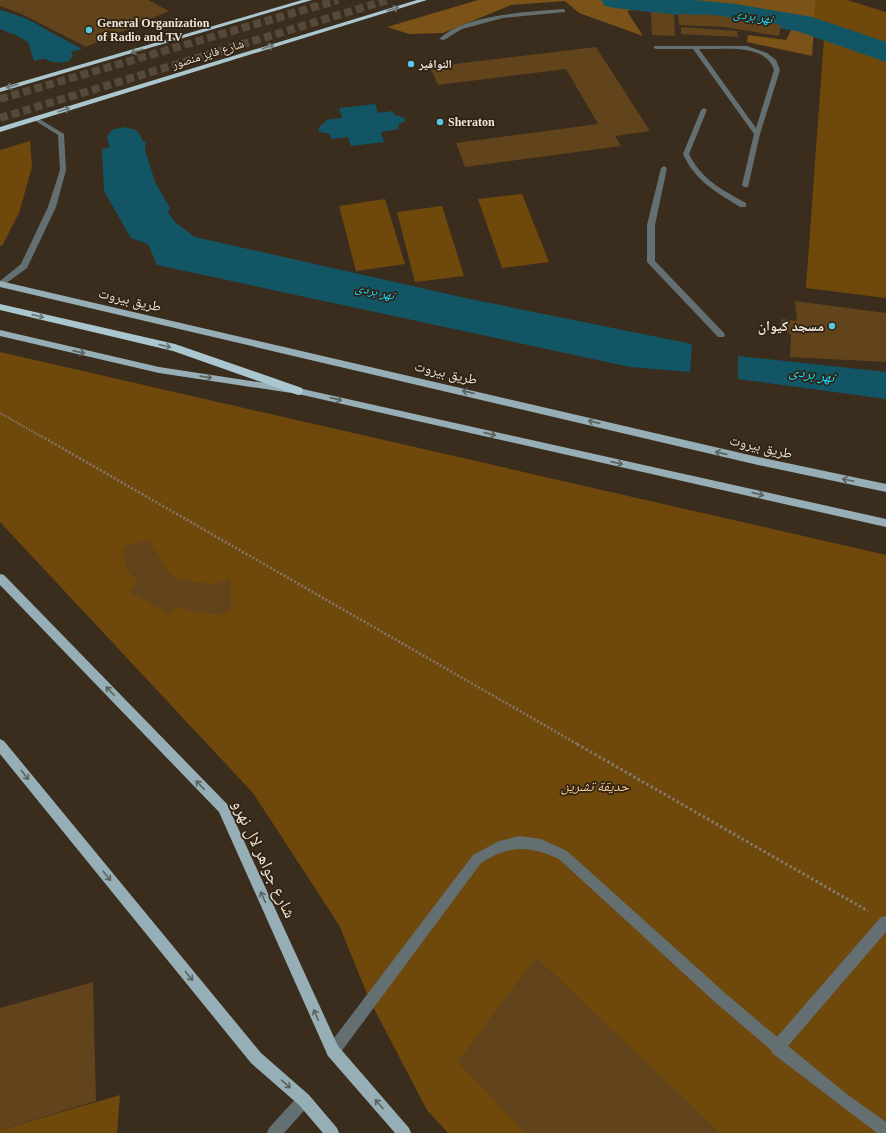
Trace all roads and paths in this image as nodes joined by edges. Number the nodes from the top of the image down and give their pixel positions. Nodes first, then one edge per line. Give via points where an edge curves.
1 (309, 0) edge
2 (424, 0) edge
3 (563, 12) dead end
4 (442, 39) dead end
5 (656, 47) dead end
6 (695, 48) junction
7 (0, 90) edge
8 (704, 110) dead end
9 (36, 119) junction
10 (0, 130) edge
11 (757, 134) junction
12 (664, 168) dead end
13 (746, 185) dead end
14 (743, 206) dead end
15 (1, 284) edge
16 (0, 307) edge
17 (0, 333) edge
18 (721, 335) dead end
19 (298, 391) junction
20 (0, 413) edge
21 (886, 488) edge
22 (886, 523) edge
23 (0, 578) edge
24 (0, 745) edge
25 (872, 914) dead end
26 (886, 922) edge
27 (777, 1048) junction
28 (332, 1051) junction
29 (304, 1100) junction
30 (886, 1131) edge
31 (274, 1133) edge
32 (332, 1133) edge
33 (404, 1133) edge

1 -> 7 highway, شارع فايز منصور
9 -> 2 highway, شارع فايز منصور
3 - 4 street via 503,16 460,28
5 - 6 street
6 - 11 street
6 - 11 street via 747,48 765,54 774,61 776,70
8 - 14 street via 686,154 701,179
9 - 10 highway, شارع فايز منصور
9 - 15 street via 61,134 63,170 52,207 36,245 24,266
11 - 13 street
12 - 18 street via 650,225 651,262
21 -> 15 main road, طريق بيروت via 758,461
16 -> 19 highway via 175,348
17 -> 19 main road via 159,370
19 -> 22 main road
20 - 25 path
28 -> 23 main road, شارع جواهر لال نهرو via 223,808
24 -> 29 main road via 256,1058
26 - 27 street
27 - 28 street via 564,856 534,843 519,842 504,844 477,859
27 - 30 street
33 -> 28 main road, شارع جواهر لال نهرو
29 - 31 street
29 - 32 main road

